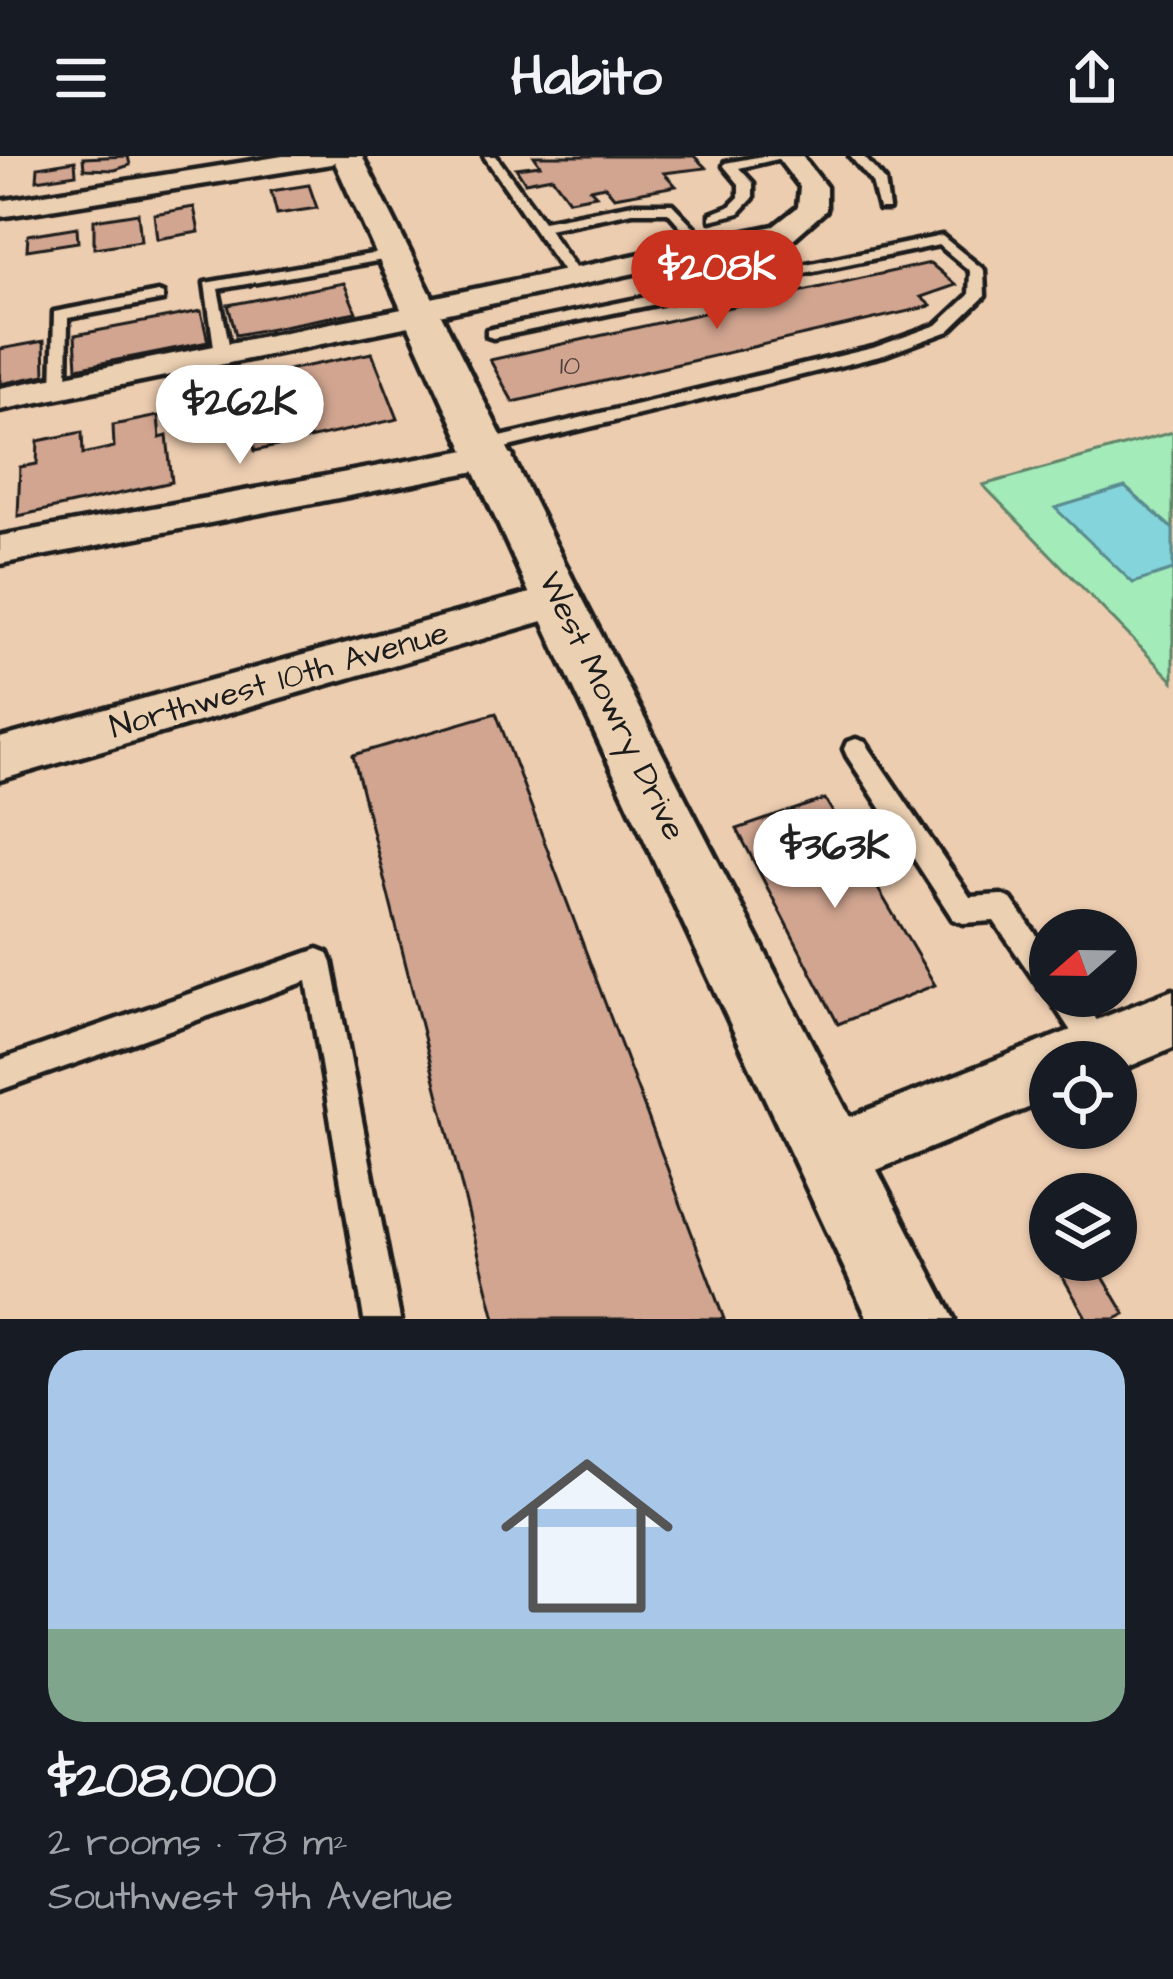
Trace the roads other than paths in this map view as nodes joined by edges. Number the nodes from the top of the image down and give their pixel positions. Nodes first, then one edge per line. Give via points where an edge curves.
1 (331, 156) edge
2 (347, 156) edge
3 (490, 156) edge
4 (787, 156) edge
5 (856, 156) edge
6 (286, 159) edge
7 (725, 161) edge
8 (884, 206) dead end
9 (0, 209) edge
10 (716, 217) dead end
11 (539, 226) junction
12 (714, 250) junction
13 (395, 254) junction
14 (574, 279) junction
15 (747, 280) junction
16 (527, 289) junction
17 (158, 297) dead end
18 (423, 311) junction
19 (550, 321) junction
20 (493, 333) dead end
21 (223, 355) junction
22 (58, 388) junction
23 (0, 399) edge
24 (491, 452) junction
25 (0, 550) edge
26 (559, 601) junction
27 (856, 749) dead end
28 (0, 759) edge
29 (1029, 947) edge
30 (1173, 1019) edge
31 (1119, 1041) edge
32 (0, 1075) edge
33 (1029, 1077) edge
34 (835, 1155) junction
35 (382, 1319) edge
36 (912, 1319) edge

1 - 6 street
2 - 13 street, West Mowry Drive
3 - 11 lane
4 - 7 lane
4 - 12 street via 813,187 812,210 782,233
5 - 8 lane via 878,182
6 - 9 street
7 - 10 lane via 746,183 746,199
11 - 12 lane via 672,208
11 - 14 lane
12 - 14 street
12 - 15 lane
13 - 18 street, West Mowry Drive
13 - 21 lane via 210,286
14 - 16 street
15 - 19 lane
15 - 24 lane via 942,240 976,270 977,296 943,328 878,352
16 - 18 street
16 - 19 lane
17 - 22 lane via 60,315
18 - 21 street
18 - 24 street, West Mowry Drive
19 - 20 lane
21 - 22 street
22 - 23 street
24 - 25 street
24 - 26 street, West Mowry Drive
26 - 28 street, Northwest 10th Avenue
26 - 34 street, West Mowry Drive
27 - 29 lane via 963,910 1001,908
30 - 31 street
32 - 35 lane via 318,963
33 - 34 street
34 - 36 street, West Mowry Drive

